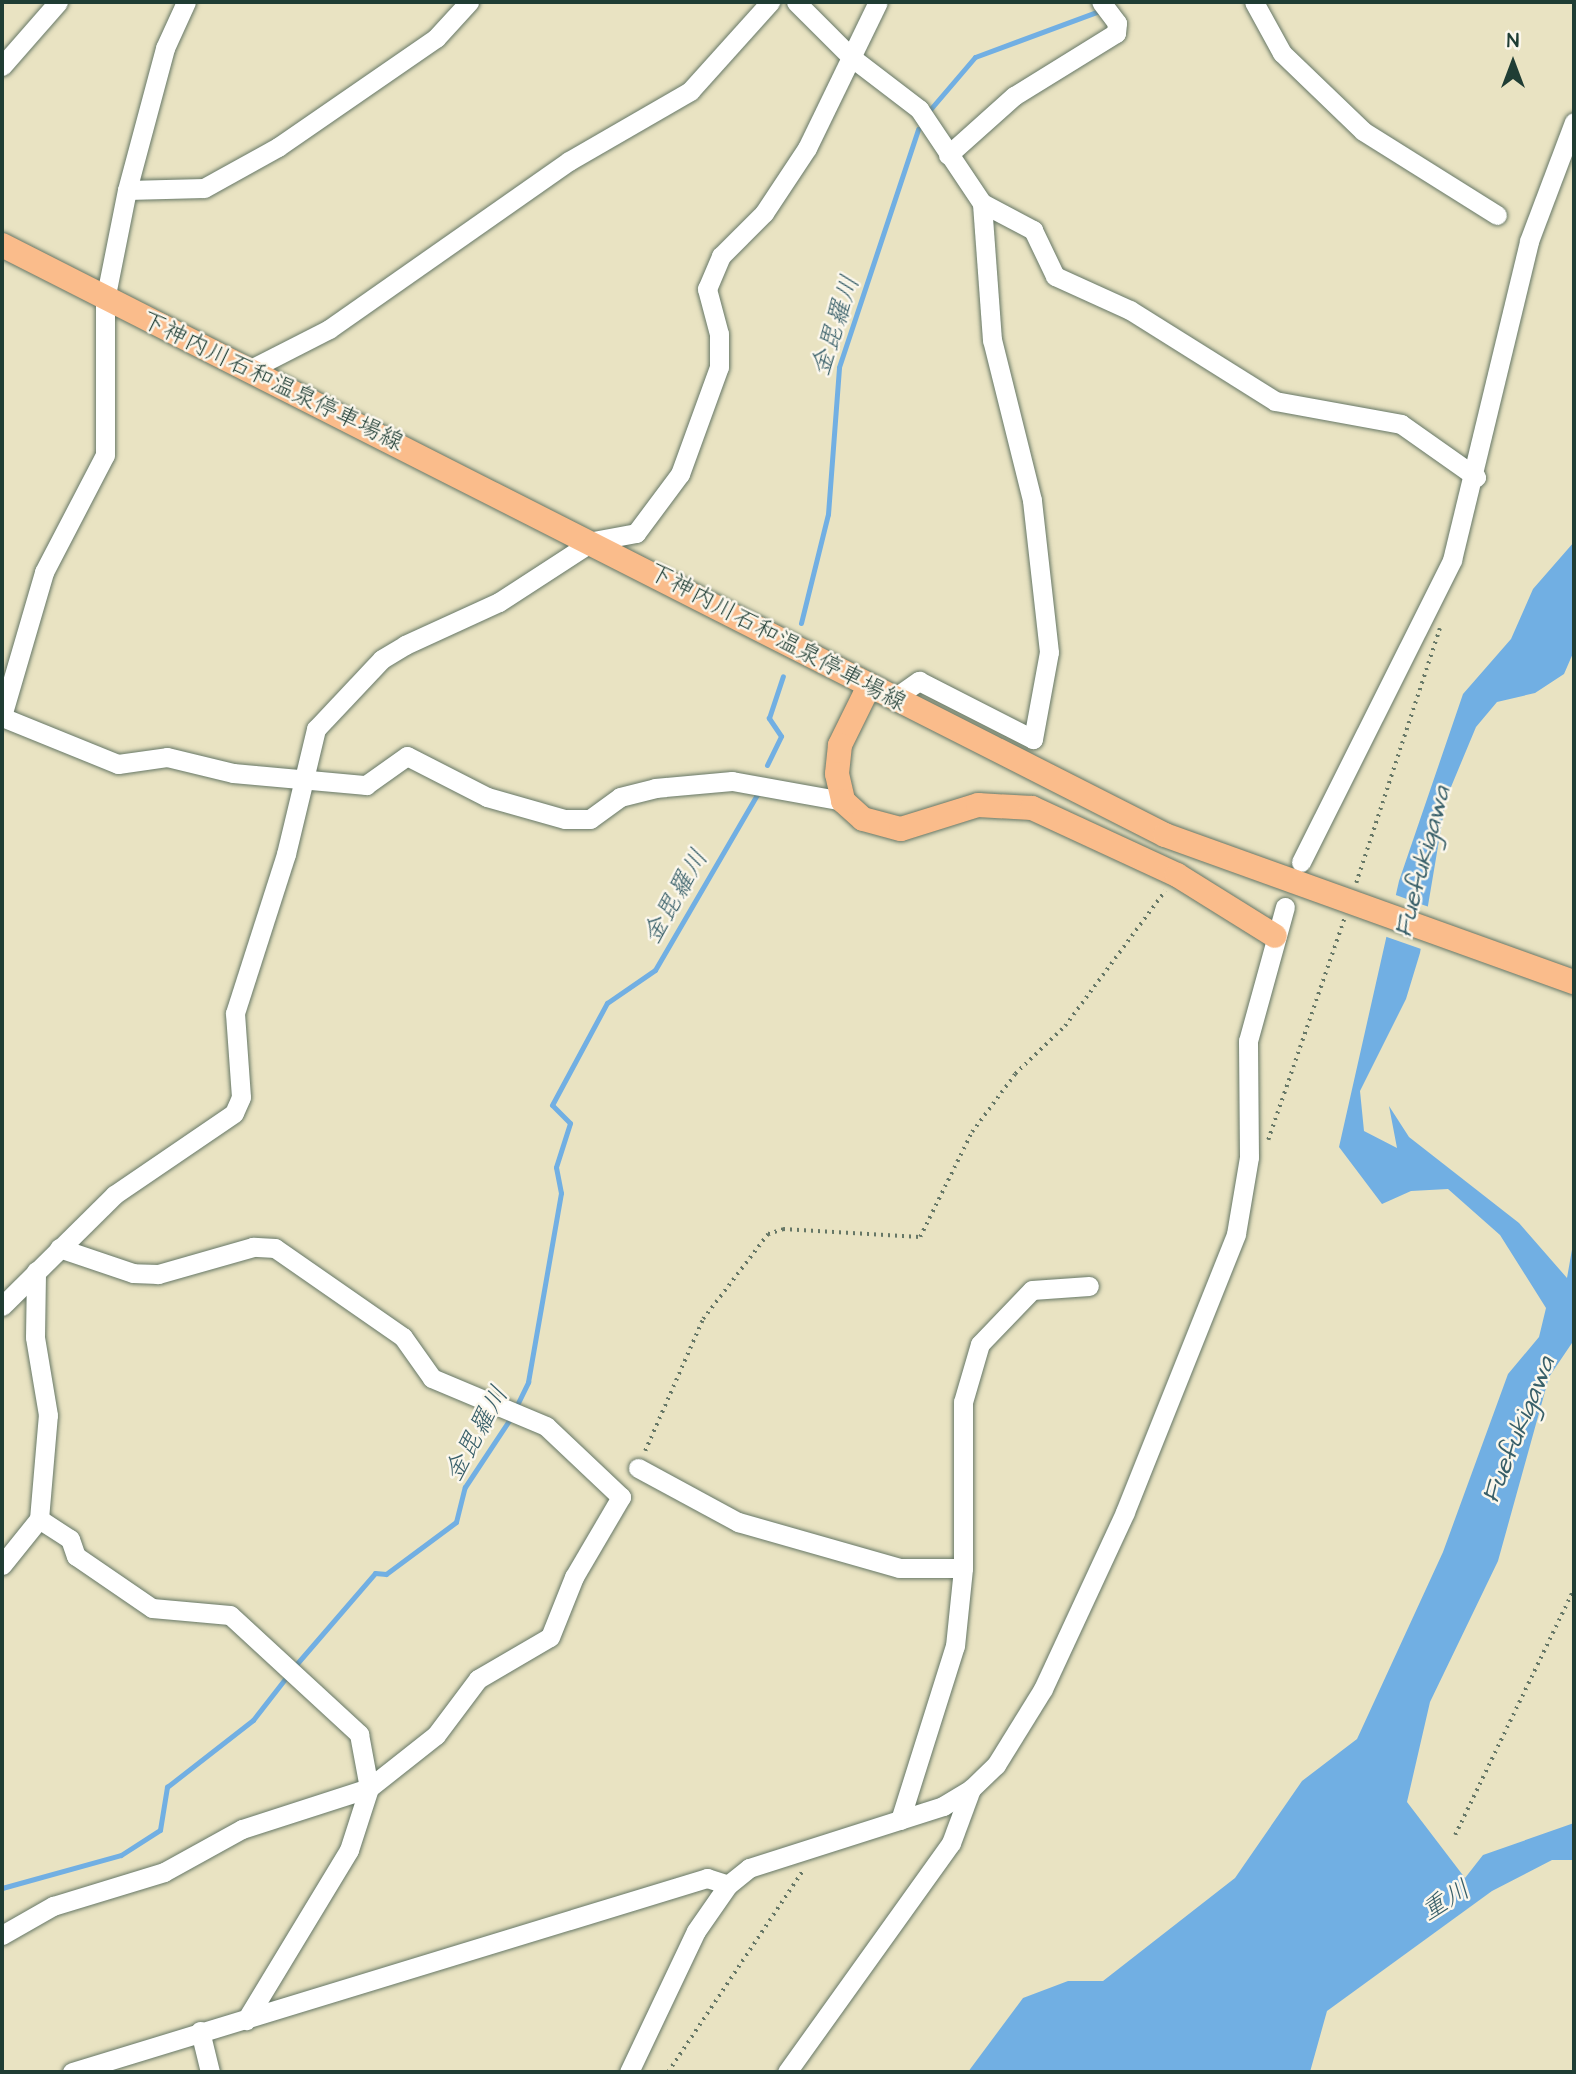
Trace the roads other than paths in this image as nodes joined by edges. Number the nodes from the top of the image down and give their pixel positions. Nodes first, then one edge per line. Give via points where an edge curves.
1 (58, 2) edge
2 (186, 2) edge
3 (469, 2) edge
4 (770, 2) edge
5 (796, 2) edge
6 (878, 2) edge
7 (1254, 2) edge
8 (1105, 7) edge
9 (851, 57) junction
10 (2, 66) edge
11 (1574, 122) edge
12 (948, 155) junction
13 (127, 190) junction
14 (982, 203) junction
15 (1497, 215) dead end
16 (2, 245) edge
17 (104, 300) junction
18 (251, 369) junction
19 (1476, 477) junction
20 (593, 541) junction
21 (869, 686) junction
22 (893, 699) junction
23 (2, 717) edge
24 (308, 777) junction
25 (843, 802) junction
26 (1301, 862) dead end
27 (1285, 907) dead end
28 (1275, 936) junction
29 (1574, 982) edge
30 (59, 1248) junction
31 (36, 1271) junction
32 (1088, 1286) dead end
33 (2, 1306) edge
34 (638, 1468) road end
35 (39, 1519) junction
36 (2, 1565) edge
37 (963, 1568) junction
38 (369, 1788) junction
39 (971, 1789) junction
40 (900, 1820) junction
41 (728, 1885) junction
42 (2, 1934) edge
43 (246, 2020) junction
44 (200, 2031) junction
45 (72, 2072) edge
46 (209, 2072) edge
47 (629, 2072) edge
48 (787, 2072) edge

1 - 10 street
2 - 13 street via 165,48
3 - 13 street via 436,38 215,182
4 - 18 street via 690,91 569,161 329,329
5 - 9 street
6 - 9 street
7 - 15 street via 1282,53 1363,131
8 - 12 street via 1116,33 1014,96
9 - 12 street via 919,109
9 - 20 street via 807,148 764,213 721,256 707,289 719,334 719,367 680,474 636,533
11 - 19 street via 1530,241
12 - 14 street
13 - 17 street
14 - 19 street via 1033,230 1055,276 1130,310 1275,401 1401,424
14 - 22 street via 992,340 1032,500 1049,652 1033,740 919,681
16 - 17 main road, 下神内川石和温泉停車場線
17 - 18 main road, 下神内川石和温泉停車場線
17 - 23 street via 105,455 44,572
18 - 20 main road, 下神内川石和温泉停車場線
19 - 26 street via 1452,560
20 - 21 main road, 下神内川石和温泉停車場線
20 - 24 street via 499,602 382,659 316,729
21 - 22 main road, 下神内川石和温泉停車場線
21 - 25 main road via 839,745
22 - 29 main road, 下神内川石和温泉停車場線 via 1165,835
23 - 24 street via 118,764 167,757 233,773
24 - 25 street via 366,785 407,756 487,797 565,819 590,818 620,797 655,788 732,781
24 - 30 street via 235,1013 242,1097 234,1113 114,1195
25 - 28 main road via 863,818 901,829 978,805 1032,808 1177,875
27 - 28 street
28 - 39 street via 1248,1041 1247,1178 1224,1267 1125,1512 1043,1689 996,1765
30 - 31 street
30 - 38 street via 133,1273 158,1274 275,1248 403,1337 432,1378 546,1426 621,1497 574,1577 551,1637 478,1679 436,1735
31 - 33 street
31 - 35 street via 35,1337 48,1415
32 - 37 street via 1032,1290 980,1344 963,1402
34 - 37 street via 738,1522 899,1568
35 - 36 street
35 - 38 street via 70,1539 76,1556 152,1608 230,1615 359,1734
37 - 40 street via 956,1646
38 - 42 street via 242,1829 164,1872 53,1906
38 - 43 street via 349,1850
39 - 40 street
39 - 48 street via 951,1843
40 - 41 street via 750,1868
41 - 43 street via 707,1878
41 - 47 street via 696,1931
43 - 44 street
44 - 45 street
44 - 46 street

